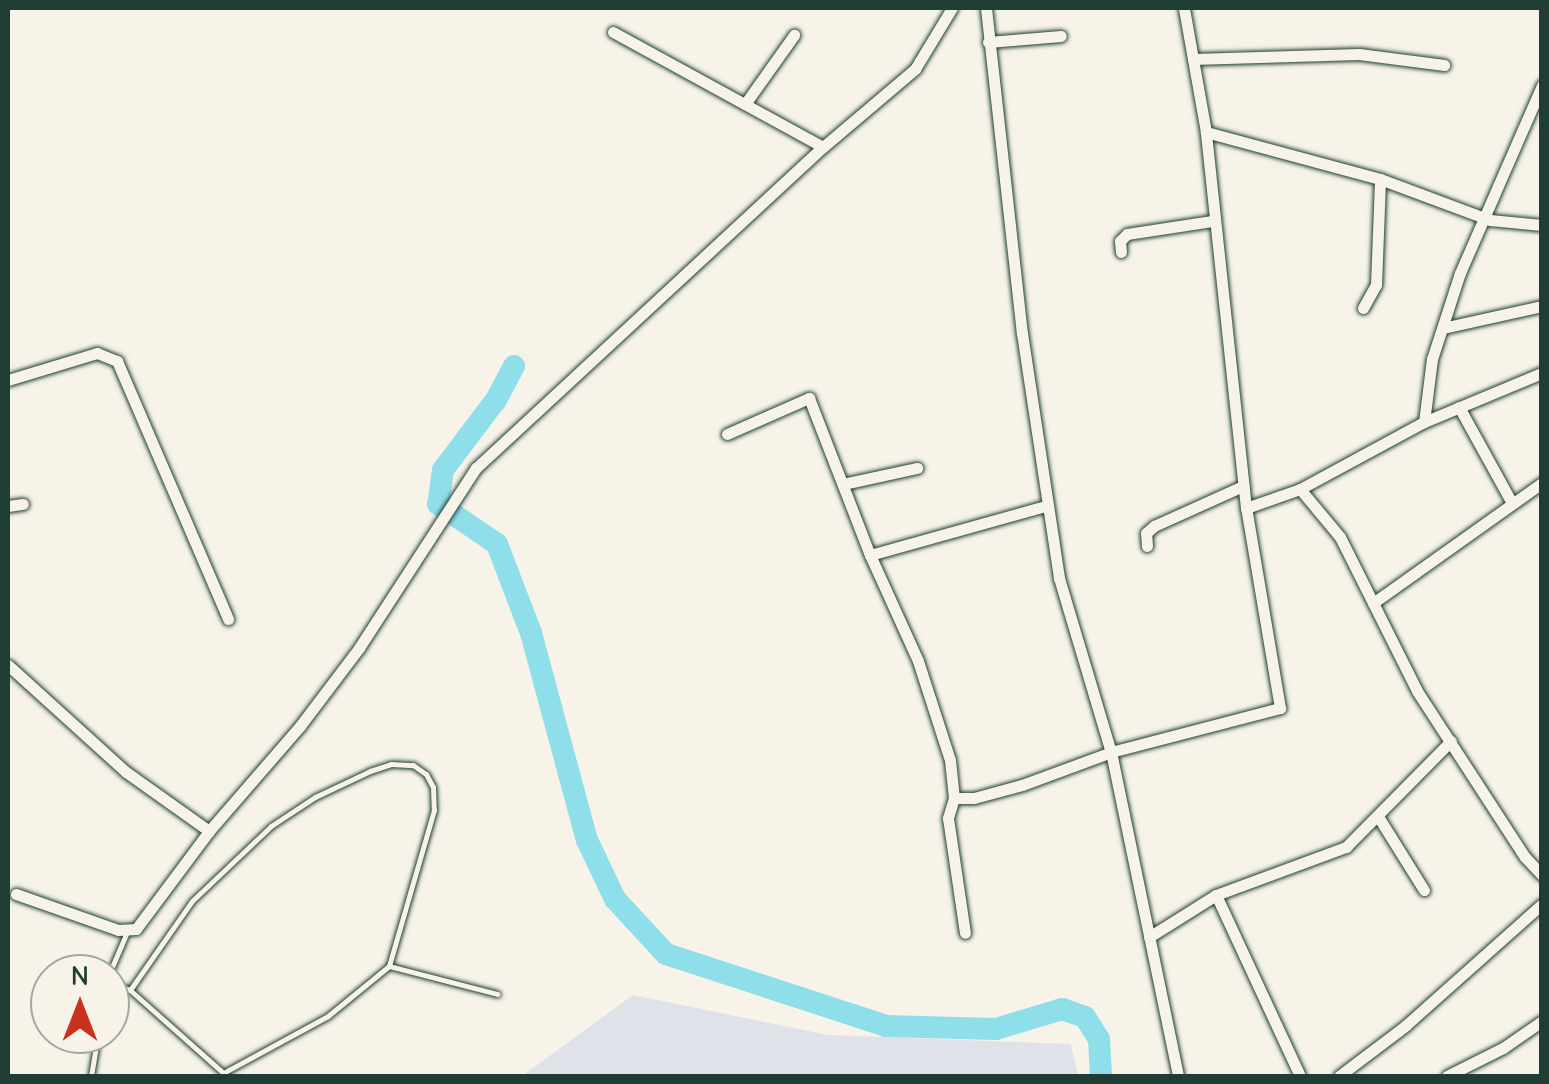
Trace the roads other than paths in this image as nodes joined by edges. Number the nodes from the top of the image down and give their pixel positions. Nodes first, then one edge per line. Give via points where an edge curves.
1 (952, 8) edge
2 (986, 8) edge
3 (1184, 8) edge
4 (613, 32) dead end
5 (794, 34) dead end
6 (1061, 36) dead end
7 (988, 42) junction
8 (1193, 59) junction
9 (1444, 65) dead end
10 (1542, 84) edge
11 (745, 104) junction
12 (1206, 132) junction
13 (823, 147) junction
14 (1380, 179) junction
15 (1481, 216) junction
16 (1212, 221) junction
17 (1542, 226) edge
18 (1122, 252) dead end
19 (1542, 306) edge
20 (1364, 308) dead end
21 (1443, 328) junction
22 (1542, 373) edge
23 (8, 380) edge
24 (1459, 407) junction
25 (1424, 422) junction
26 (727, 434) dead end
27 (917, 468) dead end
28 (1542, 483) edge
29 (844, 484) junction
30 (1244, 486) junction
31 (1300, 489) junction
32 (1512, 503) junction
33 (24, 504) dead end
34 (8, 506) edge
35 (1046, 506) junction
36 (1246, 508) junction
37 (1148, 546) dead end
38 (870, 555) junction
39 (1373, 603) junction
40 (228, 619) dead end
41 (8, 665) edge
42 (1452, 741) junction
43 (1110, 752) junction
44 (954, 798) junction
45 (1379, 818) junction
46 (209, 831) junction
47 (1542, 875) edge
48 (1424, 890) dead end
49 (16, 894) dead end
50 (1216, 894) junction
51 (1542, 904) edge
52 (128, 932) junction
53 (965, 933) dead end
54 (1148, 937) junction
55 (118, 954) edge
56 (389, 966) junction
57 (130, 990) joint
58 (497, 994) dead end
59 (1542, 1021) edge
60 (226, 1074) edge
61 (1178, 1076) edge
62 (1300, 1076) edge
63 (1339, 1076) edge
64 (1447, 1076) edge

1 - 13 street via 916,68
2 - 7 street
3 - 8 street
4 - 11 street
5 - 11 street
6 - 7 street
7 - 35 street
8 - 9 street via 1359,54
8 - 12 street
10 - 15 street
11 - 13 street
12 - 14 street
12 - 16 street
13 - 46 street via 476,468 347,664
14 - 15 street
14 - 20 street via 1376,285
15 - 17 street
15 - 21 street
16 - 18 street via 1127,234
16 - 30 street
19 - 21 street
21 - 25 street
22 - 24 street
23 - 40 street via 96,352 117,361
24 - 25 street
24 - 32 street
25 - 31 street
26 - 29 street via 809,398
27 - 29 street
28 - 32 street
29 - 38 street
30 - 36 street
30 - 37 street via 1154,526 1146,533
31 - 36 street
31 - 39 street via 1340,537
32 - 39 street
33 - 34 street
35 - 38 street
35 - 43 street via 1058,578
36 - 43 street via 1280,708
38 - 44 street via 918,661 950,760
39 - 42 street via 1417,691
41 - 46 street via 126,772
42 - 45 street
42 - 47 street
43 - 44 street via 1022,785
43 - 54 street
44 - 53 street via 948,818
45 - 48 street
45 - 50 street via 1346,847
46 - 52 street
49 - 52 street
50 - 54 street
50 - 62 street
51 - 63 street
52 - 55 lane
54 - 61 street
56 - 57 lane via 434,810 433,787 413,765 370,771 270,826 192,900
56 - 58 lane
56 - 60 lane via 328,1016
57 - 60 lane
59 - 64 street

